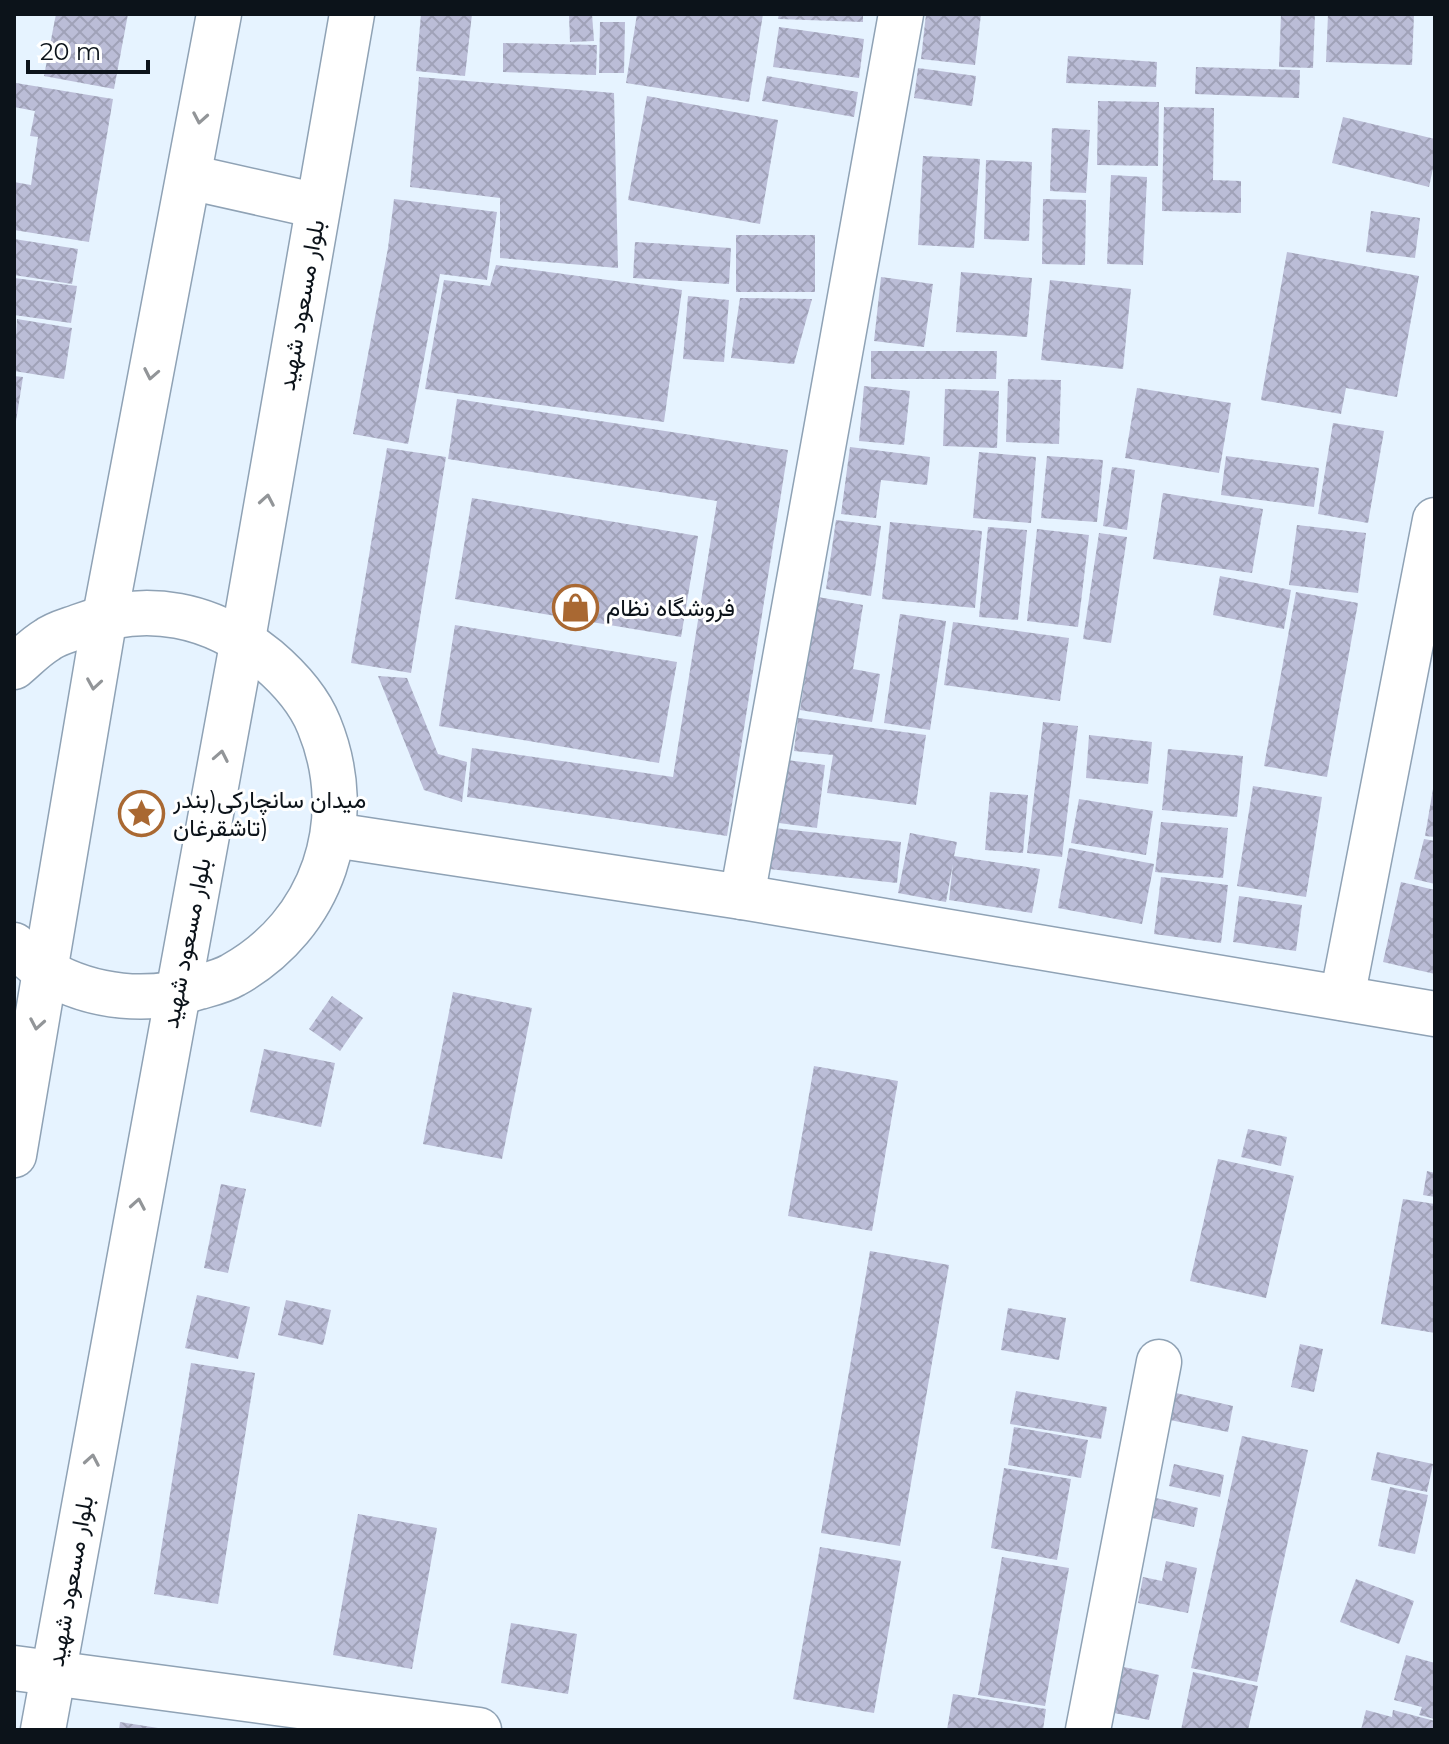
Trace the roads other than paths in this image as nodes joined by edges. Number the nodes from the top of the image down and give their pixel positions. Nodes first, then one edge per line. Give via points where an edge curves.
1 (219, 14) edge
2 (352, 14) edge
3 (901, 14) edge
4 (189, 177) junction
5 (318, 206) junction
6 (1435, 520) edge
7 (105, 616) junction
8 (243, 639) junction
9 (14, 667) edge
10 (334, 835) junction
11 (742, 897) junction
12 (30, 958) edge
13 (176, 995) junction
14 (1342, 998) junction
15 (1435, 1014) edge
16 (14, 1155) edge
17 (1159, 1362) dead end
18 (34, 1672) edge
19 (43, 1730) edge
20 (479, 1730) edge
21 (1088, 1730) edge

1 -> 4 main road
2 - 5 main road, بلوار مسعود شهید
3 - 11 main road
4 - 5 main road
4 -> 7 main road
8 -> 5 main road, بلوار مسعود شهید
6 - 14 main road
7 - 8 main road via 153,612 199,620
7 - 9 main road via 48,638
7 -> 12 main road
8 - 10 main road via 287,675 319,723 335,778
13 -> 8 main road, بلوار مسعود شهید
10 - 11 main road
10 - 13 main road via 316,892 281,941 232,976
11 - 14 main road
12 - 13 main road via 87,989 131,997
12 -> 16 main road
18 -> 13 main road, بلوار مسعود شهید
14 - 15 main road
17 - 21 main road
18 - 19 main road, بلوار مسعود شهید
18 - 20 main road

